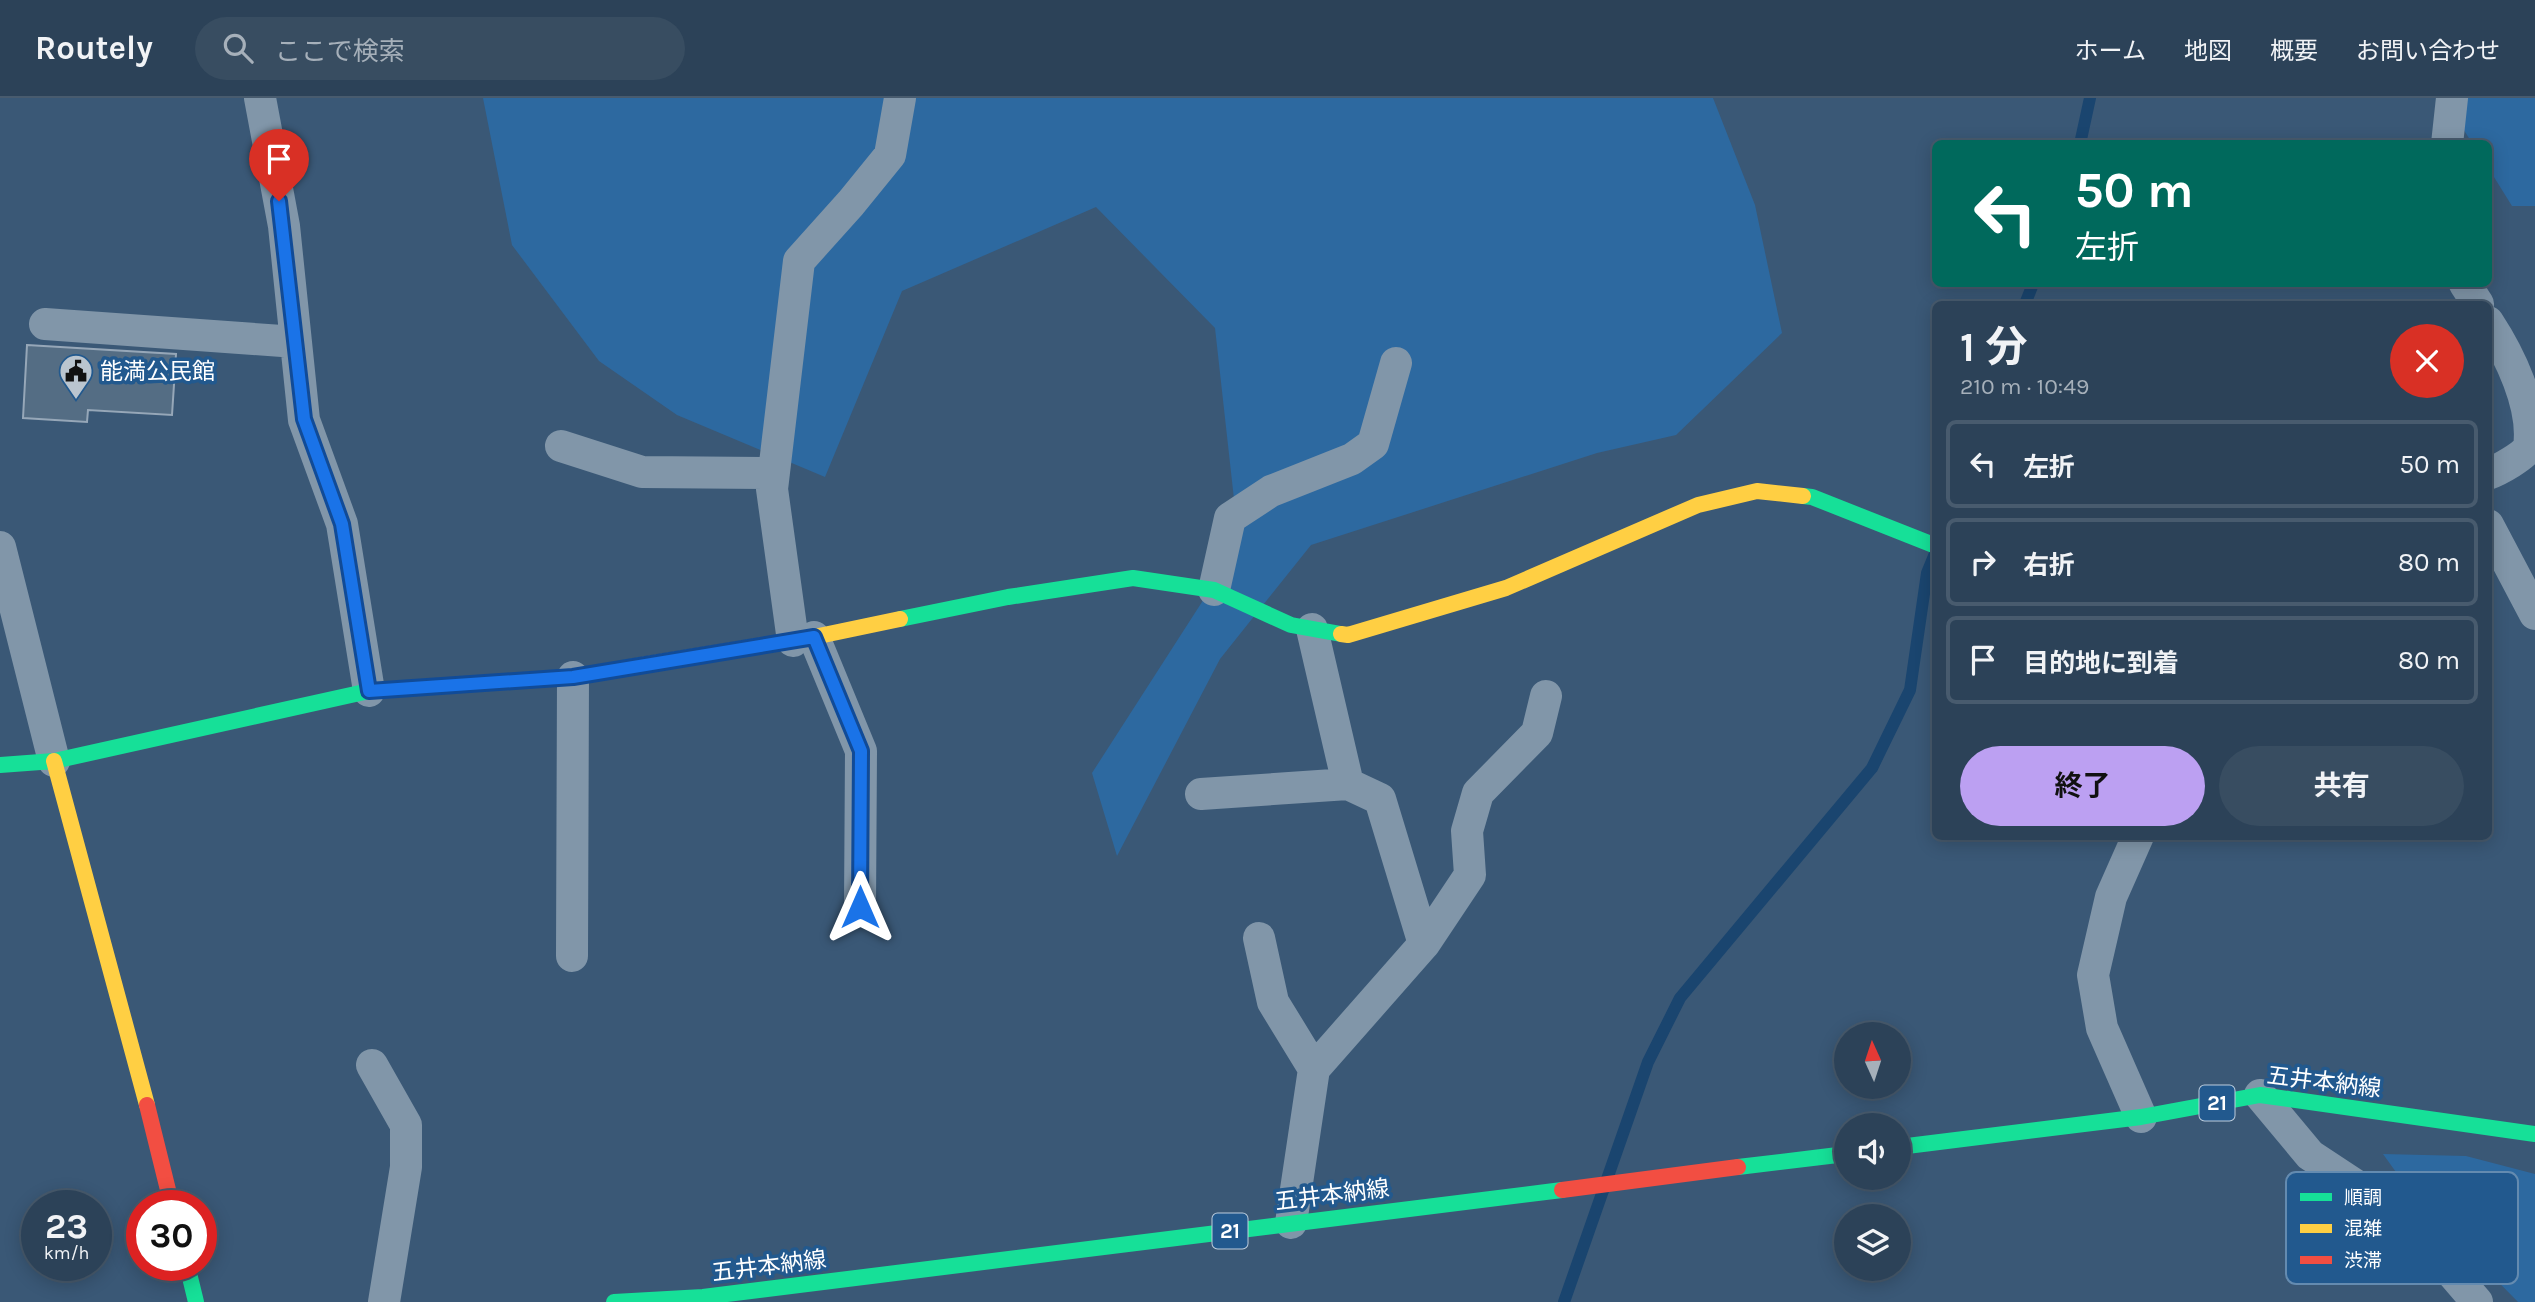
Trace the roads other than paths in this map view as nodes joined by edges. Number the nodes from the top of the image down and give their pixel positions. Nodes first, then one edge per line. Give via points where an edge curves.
1 (260, 98) edge
2 (900, 98) edge
3 (2452, 98) edge
4 (2447, 140) edge
5 (45, 324) dead end
6 (2492, 328) edge
7 (296, 342) junction
8 (1396, 363) dead end
9 (561, 446) dead end
10 (2492, 472) edge
11 (774, 473) junction
12 (2492, 533) edge
13 (1932, 544) edge
14 (0, 547) edge
15 (1214, 590) junction
16 (2535, 614) edge
17 (1312, 629) junction
18 (804, 639) junction
19 (573, 677) junction
20 (369, 691) junction
21 (1546, 696) dead end
22 (54, 761) junction
23 (0, 765) edge
24 (1348, 784) junction
25 (1201, 794) dead end
26 (2136, 840) edge
27 (860, 907) dead end
28 (1259, 939) dead end
29 (1424, 944) junction
30 (572, 956) dead end
31 (372, 1065) dead end
32 (1314, 1069) junction
33 (2260, 1095) junction
34 (2141, 1117) junction
35 (2535, 1134) edge
36 (1911, 1146) edge
37 (1834, 1155) edge
38 (2336, 1172) edge
39 (168, 1190) edge
40 (1291, 1223) junction
41 (191, 1281) edge
42 (2462, 1284) edge
43 (196, 1302) edge
44 (384, 1302) edge
45 (614, 1302) edge
46 (2477, 1302) edge

1 - 7 street via 284,226
2 - 11 street via 890,155 799,261
3 - 4 street
5 - 7 street
6 - 10 street via 2528,385 2535,427 2529,449
7 - 20 street via 304,419 342,524
8 - 15 street via 1373,444 1352,459 1271,491 1230,518
9 - 11 street via 642,472
11 - 18 street via 772,489
12 - 16 street
13 - 17 street via 1812,497 1757,491 1698,505 1506,588 1349,635
14 - 22 street
15 - 17 street via 1291,625
15 - 18 street via 1133,578 1008,597
17 - 24 street
18 - 19 street
18 - 27 street via 861,751
19 - 20 street
19 - 30 street
20 - 22 street
21 - 29 street via 1537,733 1478,793 1468,831 1470,875
22 - 23 street
22 - 39 street
24 - 25 street
24 - 29 street via 1380,799
26 - 34 street via 2110,897 2093,975 2102,1028
28 - 32 street via 1273,1002
29 - 32 street
31 - 44 street via 406,1125 406,1167
32 - 40 street
33 - 34 street, 五井本納線 / 21
33 - 35 street, 五井本納線 / 21
33 - 38 street via 2310,1155
34 - 36 street, 五井本納線 / 21
37 - 40 street, 五井本納線 / 21
40 - 45 street, 五井本納線 / 21 via 703,1297
41 - 43 street
42 - 46 street

